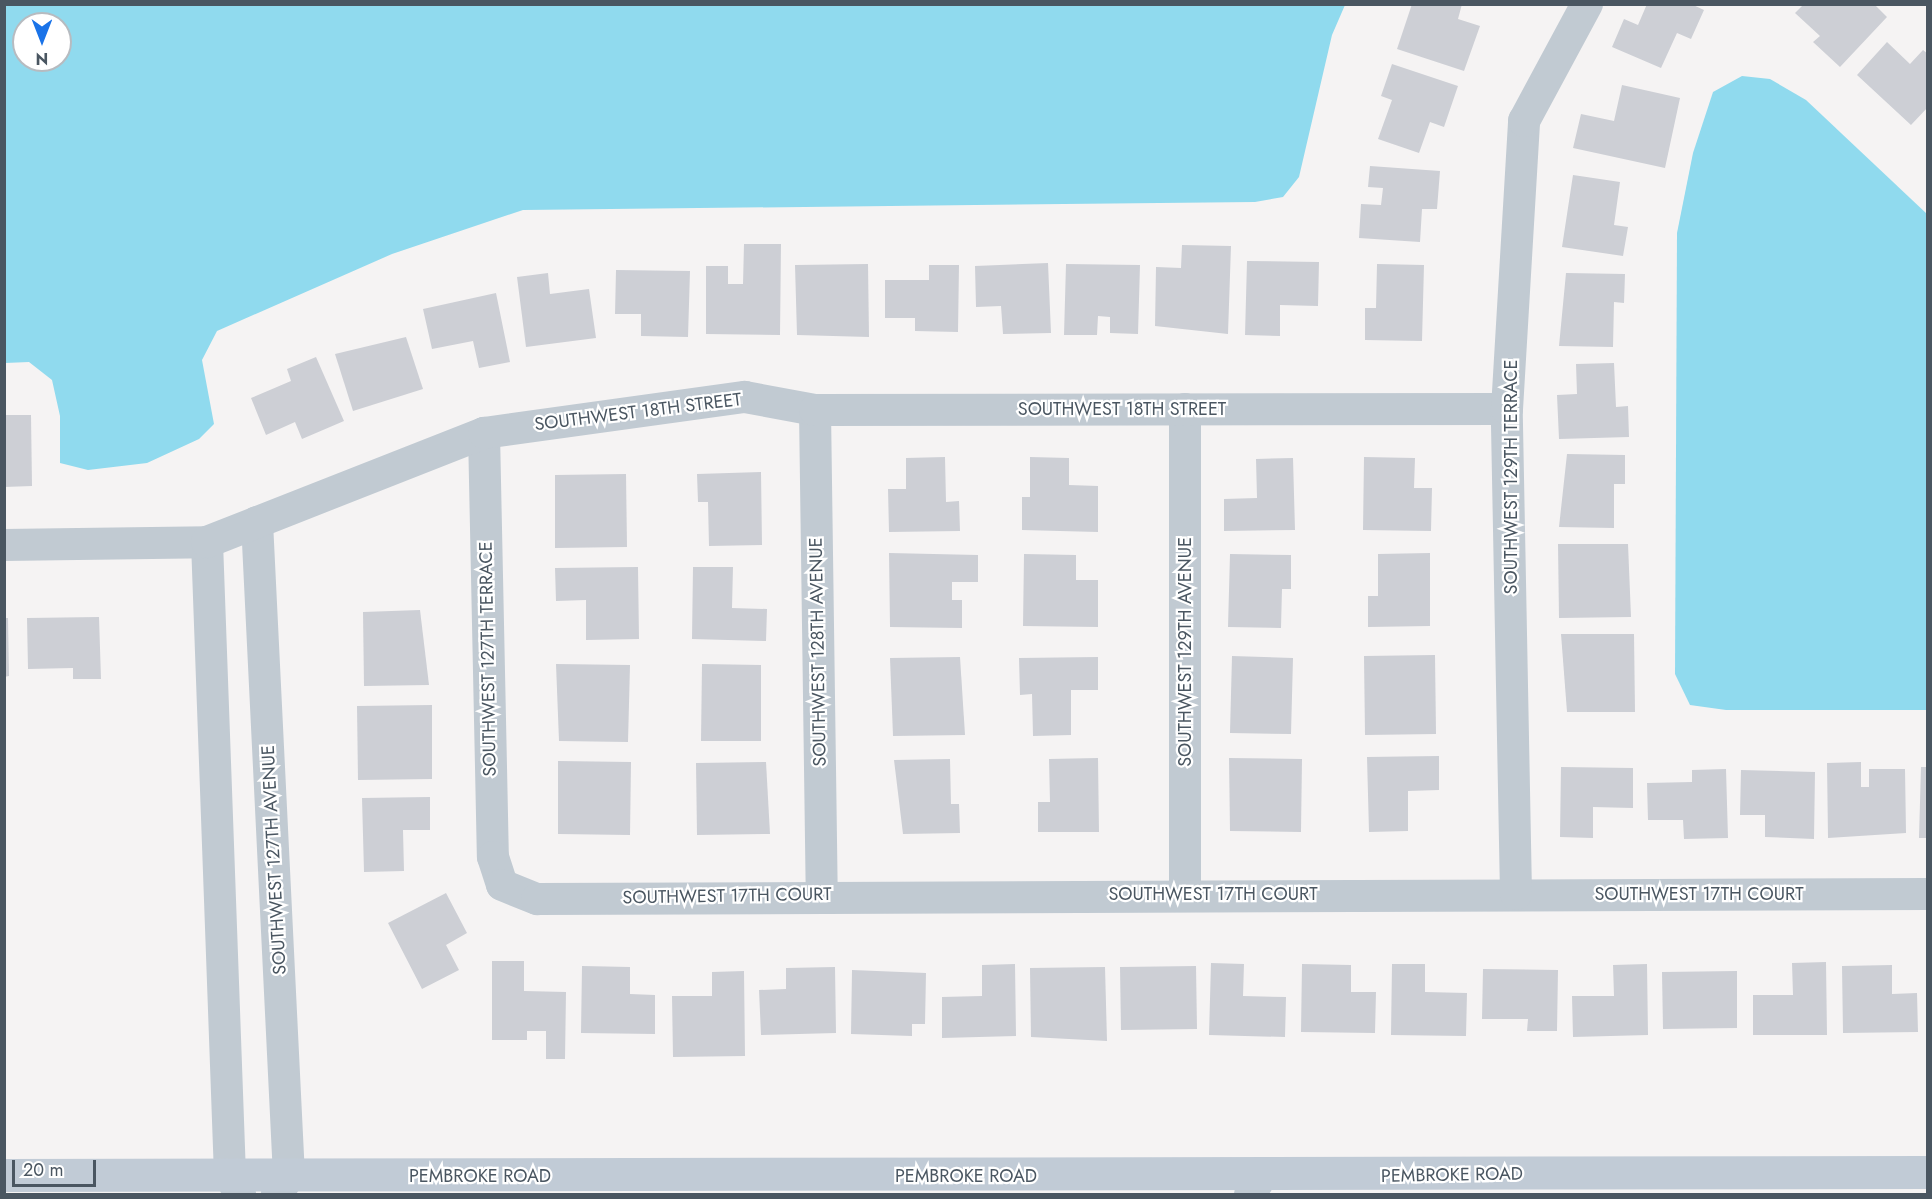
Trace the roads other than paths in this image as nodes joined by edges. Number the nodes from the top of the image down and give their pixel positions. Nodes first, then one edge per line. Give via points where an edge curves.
1 (1587, 4) edge
2 (1185, 409) junction
3 (1508, 409) junction
4 (815, 410) junction
5 (484, 433) junction
6 (257, 522) junction
7 (207, 542) junction
8 (4, 545) edge
9 (502, 885) joint
10 (822, 894) junction
11 (1185, 894) junction
12 (1516, 894) junction
13 (1928, 894) edge
14 (1928, 1172) edge
15 (4, 1175) edge
16 (235, 1185) edge
17 (283, 1185) edge
18 (1260, 1189) edge

1 - 3 street, SOUTHWEST 129TH TERRACE via 1524,121
2 - 3 street, SOUTHWEST 18TH STREET
2 - 4 street, SOUTHWEST 18TH STREET
2 - 11 street, SOUTHWEST 129TH AVENUE
3 - 12 street, SOUTHWEST 129TH TERRACE
4 - 5 street, SOUTHWEST 18TH STREET via 745,397
4 - 10 street, SOUTHWEST 128TH AVENUE
5 - 6 street, SOUTHWEST 18TH STREET
5 - 9 street, SOUTHWEST 127TH TERRACE via 493,857
6 - 7 street, SOUTHWEST 18TH STREET
6 - 17 street, SOUTHWEST 127TH AVENUE
7 - 8 street, SOUTHWEST 18TH STREET
7 - 16 street
9 - 10 street, SOUTHWEST 17TH COURT via 537,899
10 - 11 street, SOUTHWEST 17TH COURT
11 - 12 street, SOUTHWEST 17TH COURT
12 - 13 street, SOUTHWEST 17TH COURT
14 - 18 main road, PEMBROKE ROAD
15 - 16 main road, PEMBROKE ROAD
16 - 17 main road, PEMBROKE ROAD
17 - 18 main road, PEMBROKE ROAD

